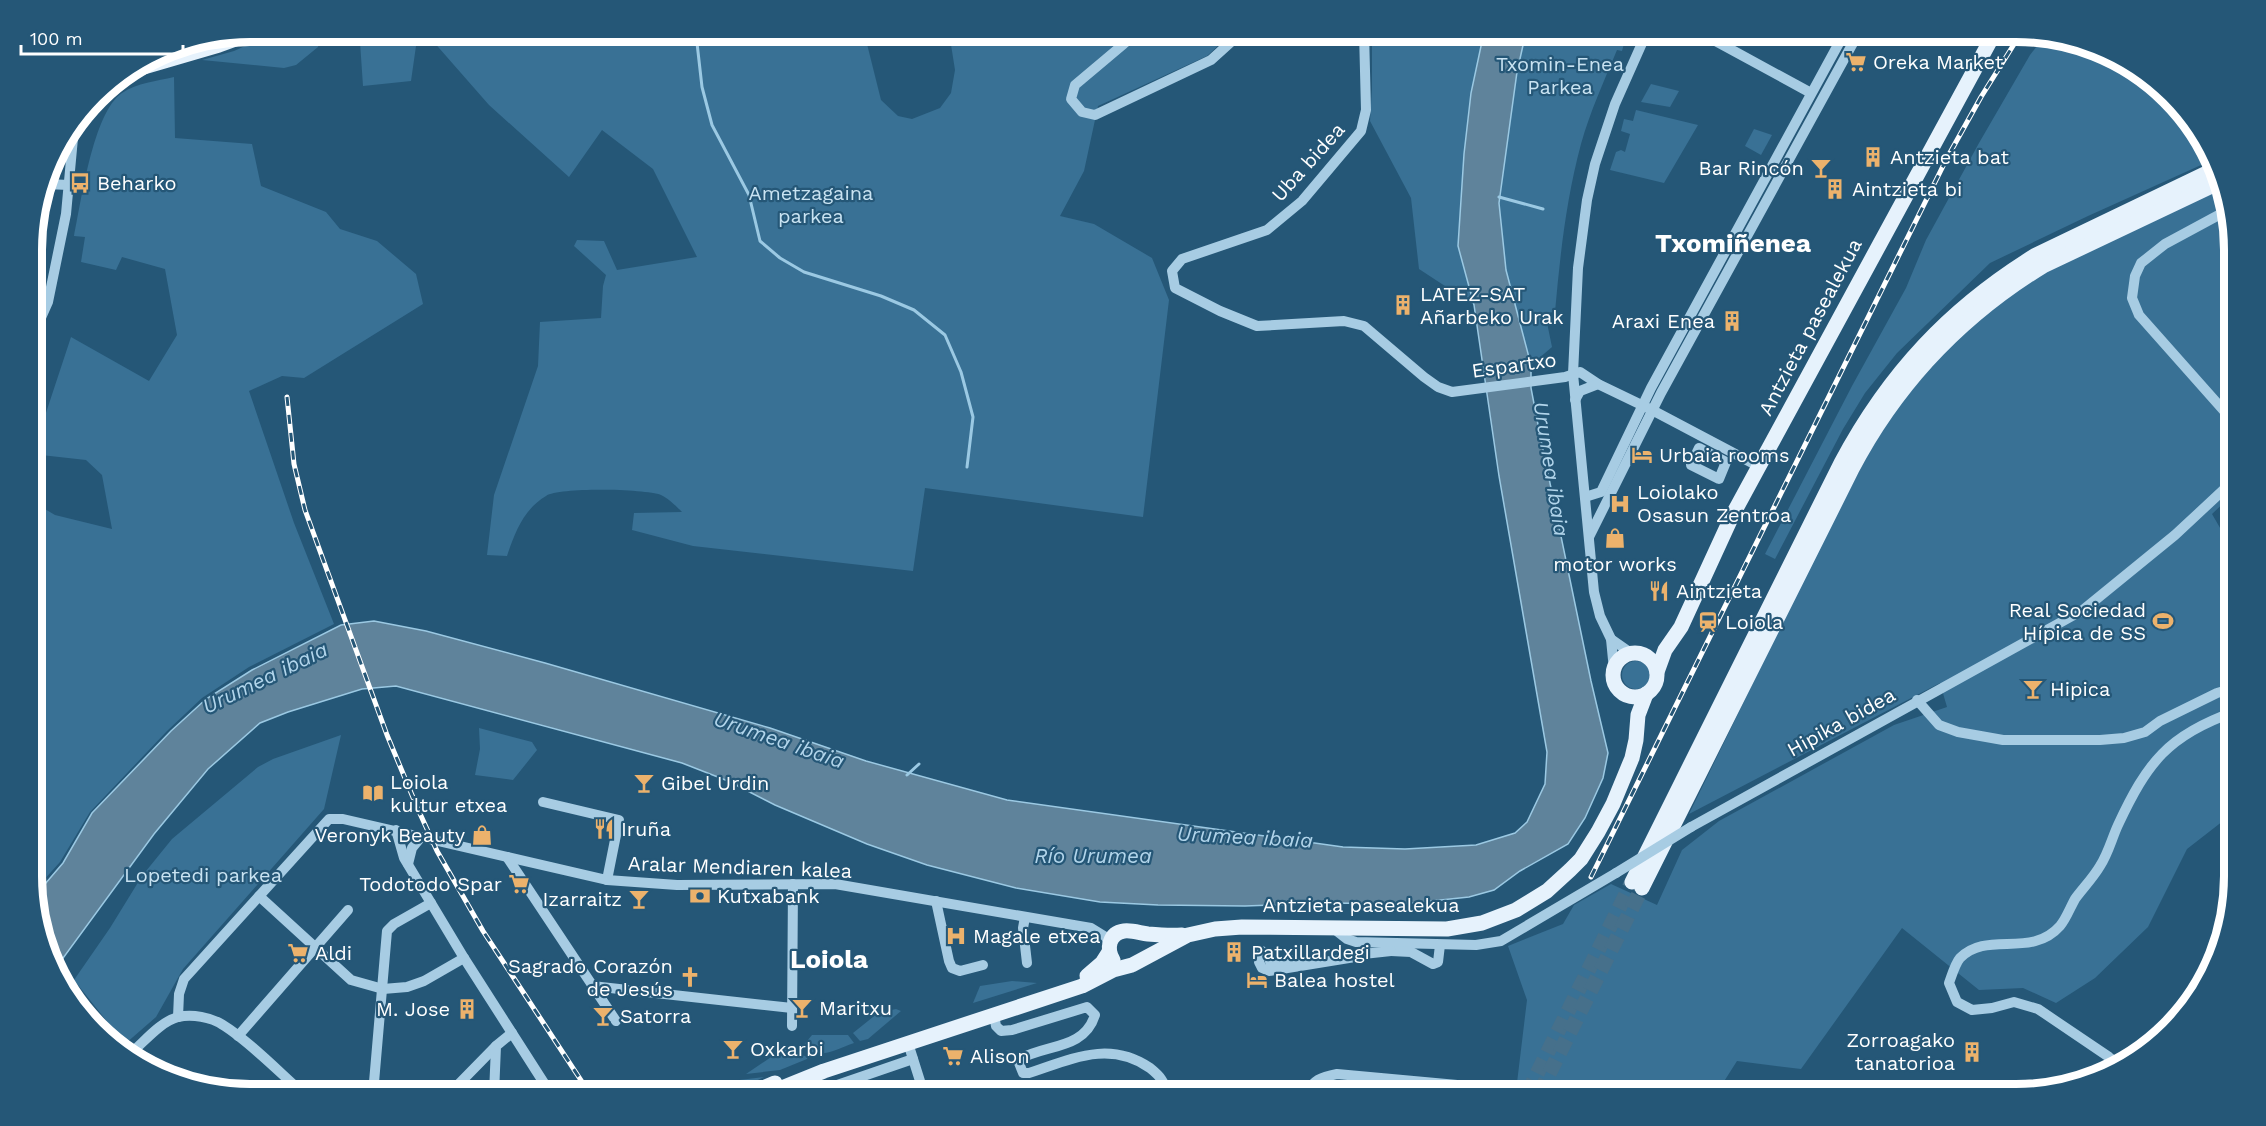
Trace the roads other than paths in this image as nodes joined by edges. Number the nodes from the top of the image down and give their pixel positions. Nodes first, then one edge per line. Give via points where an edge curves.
1 (1126, 42) edge
2 (1231, 42) edge
3 (1364, 42) edge
4 (1643, 42) edge
5 (1717, 42) edge
6 (1839, 42) edge
7 (1853, 42) edge
8 (1990, 42) edge
9 (221, 44) edge
10 (166, 61) edge
11 (1811, 93) junction
12 (73, 142) edge
13 (2209, 172) edge
14 (53, 184) edge
15 (69, 185) junction
16 (2214, 185) edge
17 (2221, 214) edge
18 (42, 316) edge
19 (1573, 374) junction
20 (1598, 384) junction
21 (1461, 391) joint
22 (1575, 400) junction
23 (1648, 407) junction
24 (2224, 411) edge
25 (1758, 466) junction
26 (2224, 489) edge
27 (1585, 497) junction
28 (1589, 537) junction
29 (1611, 639) junction
30 (1669, 644) junction
31 (1636, 653) junction
32 (1614, 670) junction
33 (1657, 672) junction
34 (2224, 691) edge
35 (1625, 694) junction
36 (1646, 694) junction
37 (1917, 700) junction
38 (2224, 716) edge
39 (1637, 722) junction
40 (543, 802) dead end
41 (396, 830) junction
42 (421, 837) junction
43 (507, 857) junction
44 (408, 864) junction
45 (607, 880) junction
46 (793, 884) junction
47 (259, 896) junction
48 (936, 901) junction
49 (431, 903) junction
50 (348, 910) dead end
51 (1025, 917) junction
52 (1333, 928) junction
53 (1131, 931) junction
54 (1188, 935) junction
55 (1440, 945) junction
56 (315, 947) junction
57 (1109, 949) junction
58 (1262, 951) dead end
59 (1402, 952) junction
60 (464, 958) junction
61 (1139, 960) junction
62 (1270, 962) dead end
63 (1027, 963) dead end
64 (1433, 964) junction
65 (983, 965) dead end
66 (1123, 966) junction
67 (592, 986) junction
68 (383, 989) junction
69 (792, 1008) junction
70 (994, 1015) junction
71 (178, 1017) junction
72 (616, 1021) dead end
73 (792, 1026) dead end
74 (512, 1033) junction
75 (238, 1036) junction
76 (908, 1043) junction
77 (496, 1046) junction
78 (135, 1049) edge
79 (913, 1059) junction
80 (2113, 1060) edge
81 (292, 1084) edge
82 (374, 1084) edge
83 (459, 1084) edge
84 (494, 1084) edge
85 (545, 1084) edge
86 (772, 1084) edge
87 (791, 1084) edge
88 (840, 1084) edge
89 (920, 1084) edge
90 (1163, 1084) edge
91 (1311, 1084) edge
92 (1446, 1084) edge

1 - 2 street via 1075,85 1071,99 1082,112 1095,115 1211,60
3 - 21 street, Uba bidea via 1366,110 1361,131 1302,201 1267,230 1182,259 1172,271 1175,288 1257,326 1344,321 1364,326 1438,387
4 - 19 street via 1615,104 1590,184 1578,268
5 - 11 street
6 - 11 street
7 - 23 street
8 - 25 main road, Antzieta pasealekua
9 - 10 main road
11 - 23 street
12 - 15 street
13 - 16 main road via 2012,270 1952,316 1905,365 1870,412 1841,463 1637,885 1852,469 1880,419 1915,373 1961,326 2020,280
14 - 15 street
15 - 18 street via 48,302
17 - 24 street via 2165,244 2140,263 2132,298 2139,315
19 - 20 street via 1580,372
19 - 21 street, Espartxo
19 - 22 street
20 - 22 street via 1580,391
20 - 23 street
22 - 27 street
23 - 25 street
23 - 27 street via 1601,492
23 - 28 street
25 - 30 main road, Antzieta pasealekua via 1681,627
26 - 37 street, Hipika bidea via 2083,610
27 - 28 street
28 - 29 street via 1596,604
29 - 31 street
29 - 32 street
30 - 31 main road
30 - 33 main road, Antzieta pasealekua
31 - 32 main road via 1619,660
31 - 33 main road via 1650,658
32 - 35 main road via 1614,681
33 - 36 main road via 1653,687
34 - 37 street via 2145,732 2100,740 2003,740 1958,732 1939,725
35 - 36 main road
35 - 39 main road
36 - 39 main road, Antzieta pasealekua
37 - 55 street, Hipika bidea, bridge via 1501,940
38 - 80 street via 2187,732 2156,758 2101,864 2050,936 2024,945 1981,944 1959,959 1948,983 1957,1002 1972,1010 2014,1002 2038,1009
39 - 52 main road, Antzieta pasealekua via 1632,758 1602,825 1581,859 1539,896 1499,918 1465,927
40 - 45 street via 619,820
41 - 42 street, Aralar Mendiaren kalea
41 - 44 street
41 - 47 street, Aralar Mendiaren kalea via 328,819
42 - 43 street, Aralar Mendiaren kalea
42 - 44 street via 412,848
43 - 45 street, Aralar Mendiaren kalea
43 - 67 street
44 - 49 street
45 - 46 street, Aralar Mendiaren kalea via 677,885
46 - 48 street, Aralar Mendiaren kalea via 835,884
46 - 69 street
47 - 56 street
47 - 71 street via 184,979
48 - 51 street, Aralar Mendiaren kalea
48 - 65 street via 952,968 960,971
49 - 60 street
49 - 68 street via 387,931
50 - 56 street
51 - 57 street, Aralar Mendiaren kalea via 1091,927 1104,936
51 - 63 street
52 - 54 main road, Antzieta pasealekua via 1229,928
52 - 55 street, Hipika bidea via 1356,942
53 - 54 main road
53 - 57 main road via 1118,932
53 - 61 main road via 1144,946
54 - 61 main road
55 - 64 street via 1440,958
56 - 68 street via 351,980
56 - 75 street
57 - 66 main road via 1116,963
57 - 86 main road via 1098,968 1080,979
58 - 59 street via 1259,962 1269,970
59 - 62 street, bridge
59 - 64 street
59 - 64 street via 1411,952
60 - 68 street via 424,981
60 - 74 street
61 - 66 main road
66 - 70 main road via 1082,986
67 - 69 street
67 - 72 street
68 - 82 street
69 - 73 street
70 - 76 main road
70 - 90 street via 1001,1031 1088,1007 1095,1015 1083,1034 1072,1042 1020,1059 1023,1073 1097,1054 1118,1053 1142,1063 1160,1076
71 - 75 street via 209,1019
71 - 78 street via 162,1025
74 - 77 street
74 - 85 street
75 - 81 street
76 - 79 street
76 - 87 main road
77 - 83 street
77 - 84 street
79 - 88 street
79 - 89 street
91 - 92 street via 1337,1074

